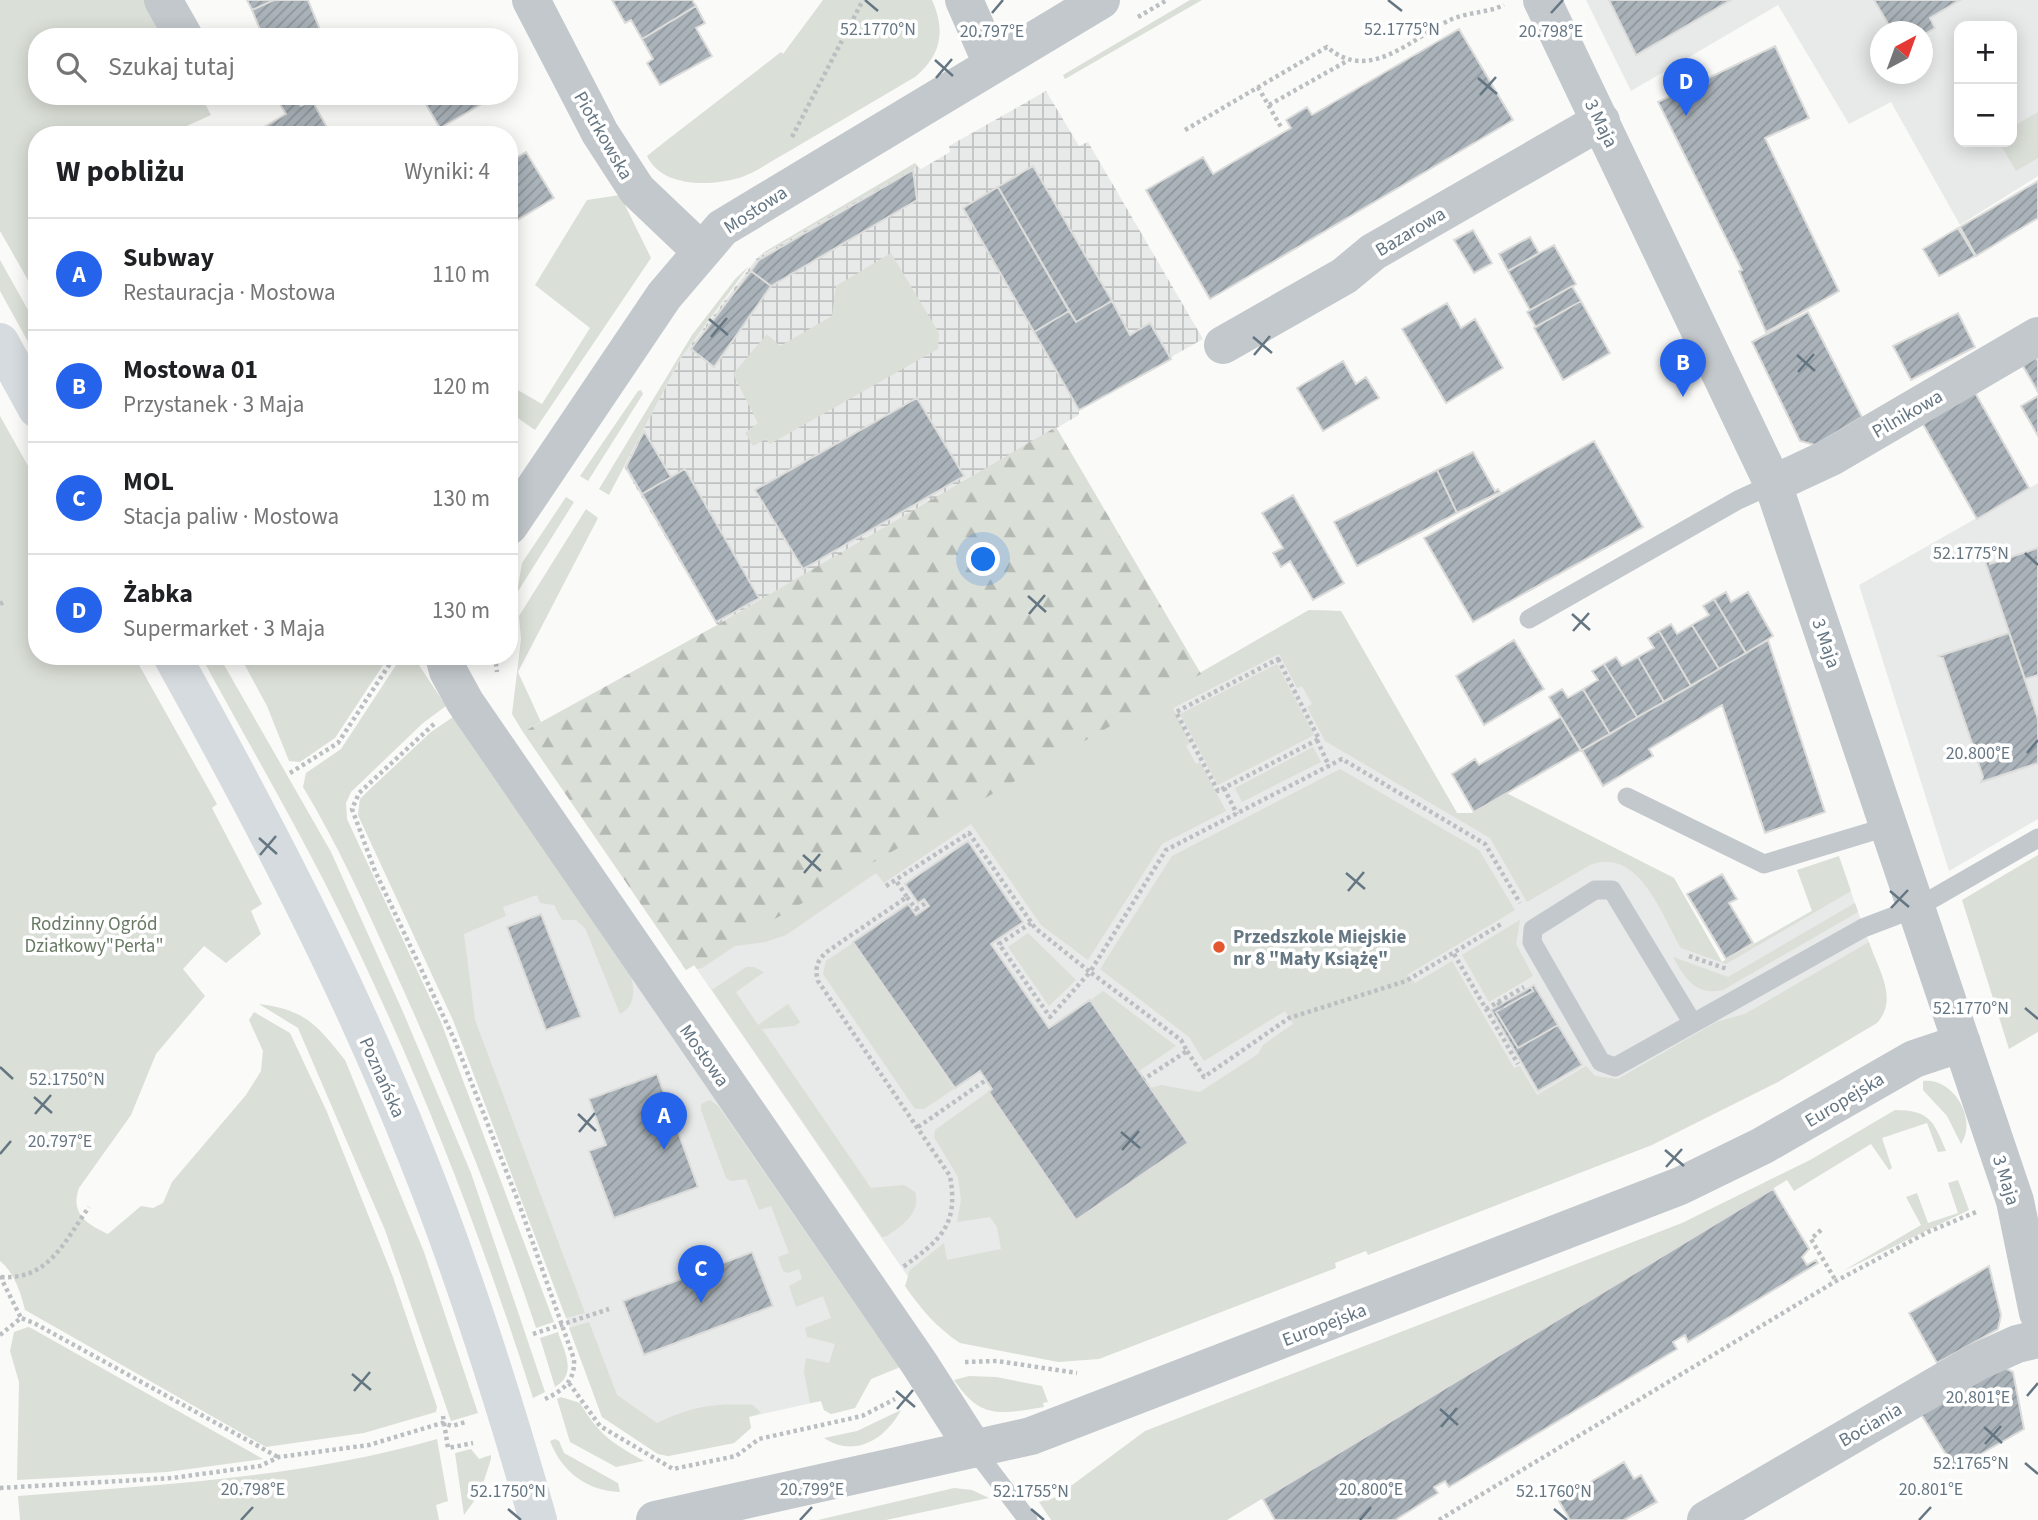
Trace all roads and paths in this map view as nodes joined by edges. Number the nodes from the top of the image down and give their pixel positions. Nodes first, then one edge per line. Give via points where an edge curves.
1 (163, 0) edge
2 (531, 0) edge
3 (863, 0) edge
4 (964, 0) edge
5 (1101, 0) edge
6 (1542, 0) edge
7 (1494, 10) dead end
8 (179, 28) edge
9 (1348, 61) junction
10 (992, 64) junction
11 (1258, 87) junction
12 (1269, 105) junction
13 (1601, 121) junction
14 (1281, 127) dead end
15 (1185, 130) dead end
16 (790, 141) dead end
17 (701, 251) junction
18 (2038, 336) edge
19 (0, 342) edge
20 (1223, 345) dead end
21 (28, 393) edge
22 (1773, 484) junction
23 (518, 513) edge
24 (1529, 619) dead end
25 (178, 665) edge
26 (389, 665) edge
27 (446, 665) edge
28 (442, 718) dead end
29 (1317, 740) junction
30 (1329, 766) junction
31 (290, 773) dead end
32 (1224, 788) junction
33 (1627, 797) dead end
34 (1237, 814) junction
35 (1890, 826) junction
36 (2038, 838) edge
37 (897, 882) junction
38 (886, 886) dead end
39 (907, 897) junction
40 (926, 903) dead end
41 (1918, 907) junction
42 (1525, 910) dead end
43 (1513, 917) dead end
44 (1031, 923) junction
45 (1676, 952) dead end
46 (1454, 954) junction
47 (1740, 963) dead end
48 (1090, 972) junction
49 (1528, 993) dead end
50 (1498, 1002) junction
51 (1486, 1009) junction
52 (1502, 1009) dead end
53 (1692, 1022) junction
54 (1962, 1043) junction
55 (1187, 1051) junction
56 (1518, 1064) dead end
57 (1144, 1079) dead end
58 (986, 1080) dead end
59 (918, 1127) junction
60 (89, 1208) dead end
61 (1976, 1212) dead end
62 (1821, 1230) dead end
63 (0, 1277) edge
64 (900, 1279) dead end
65 (1836, 1281) junction
66 (610, 1309) dead end
67 (2038, 1313) edge
68 (21, 1318) junction
69 (562, 1324) junction
70 (0, 1335) edge
71 (533, 1335) dead end
72 (2038, 1339) edge
73 (968, 1362) dead end
74 (1088, 1372) dead end
75 (569, 1383) junction
76 (905, 1394) dead end
77 (535, 1403) dead end
78 (443, 1416) dead end
79 (471, 1421) dead end
80 (442, 1423) junction
81 (479, 1445) dead end
82 (974, 1449) junction
83 (279, 1457) junction
84 (0, 1488) edge
85 (538, 1520) edge
86 (655, 1520) edge
87 (1028, 1520) edge
88 (1439, 1520) edge
89 (1706, 1520) edge

1 - 8 street
2 - 17 street, Piotrkowska via 600,133 637,190
3 - 16 path
4 - 10 street
5 - 10 street, Mostowa
6 - 13 street, 3 Maja
7 - 9 path via 1455,18 1371,62
9 - 11 path via 1327,47
9 - 12 path
10 - 17 street, Mostowa via 722,228
11 - 12 path
11 - 15 path
12 - 14 path
13 - 20 street, Bazarowa
13 - 22 street, 3 Maja
17 - 23 street, Mostowa via 664,296
18 - 22 street, Pilnikowa via 1831,457
19 - 21 main road
22 - 24 lane
22 - 35 street, 3 Maja
25 - 85 main road, Poznańska via 275,844 416,1153 470,1304
26 - 31 path via 338,743
27 - 82 street, Mostowa via 465,702
28 - 69 path via 359,793 353,802 354,818 455,1041
29 - 30 path
29 - 32 path
29 - 32 path via 1278,659 1177,712 1218,791
30 - 34 path
30 - 42 path via 1342,759 1485,844
32 - 34 path
33 - 35 lane via 1764,864
34 - 48 path via 1166,850
35 - 41 street, 3 Maja
36 - 41 lane
37 - 38 path
37 - 39 path
37 - 44 path via 969,833
39 - 40 path via 917,911
39 - 59 path via 828,951 816,969 818,981
41 - 53 lane via 1863,928
41 - 54 street, 3 Maja
43 - 46 path
44 - 48 path
44 - 48 path via 999,944 1037,1005 1050,1017
45 - 47 path via 1728,970
46 - 51 path
46 - 55 path via 1406,981 1289,1018 1204,1077
48 - 55 path via 1181,1040
49 - 50 path via 1524,986
50 - 51 path
50 - 52 path
51 - 56 path
53 - 53 lane via 1618,1066 1607,1066 1532,942 1532,929 1595,890 1612,890
54 - 67 street, 3 Maja via 2015,1201
54 - 82 street, Europejska via 1914,1059 1762,1146 1630,1206 1031,1436
55 - 57 path
58 - 59 path
59 - 64 path via 950,1176 953,1208 943,1234 901,1269
60 - 63 path via 40,1270 15,1278
61 - 65 path
62 - 65 path via 1811,1239
63 - 68 path
65 - 88 path
66 - 69 path
68 - 70 path
68 - 83 path
69 - 71 path
69 - 75 path via 574,1359
72 - 89 street, Bociania via 1977,1362
73 - 74 path
75 - 76 path via 600,1426 673,1469 736,1456 760,1439 862,1416
75 - 77 path
78 - 80 path
79 - 80 path via 452,1426
80 - 81 path via 448,1448 471,1442
80 - 83 path via 369,1445
82 - 86 street, Europejska
82 - 87 lane
83 - 84 path via 260,1466 172,1478

